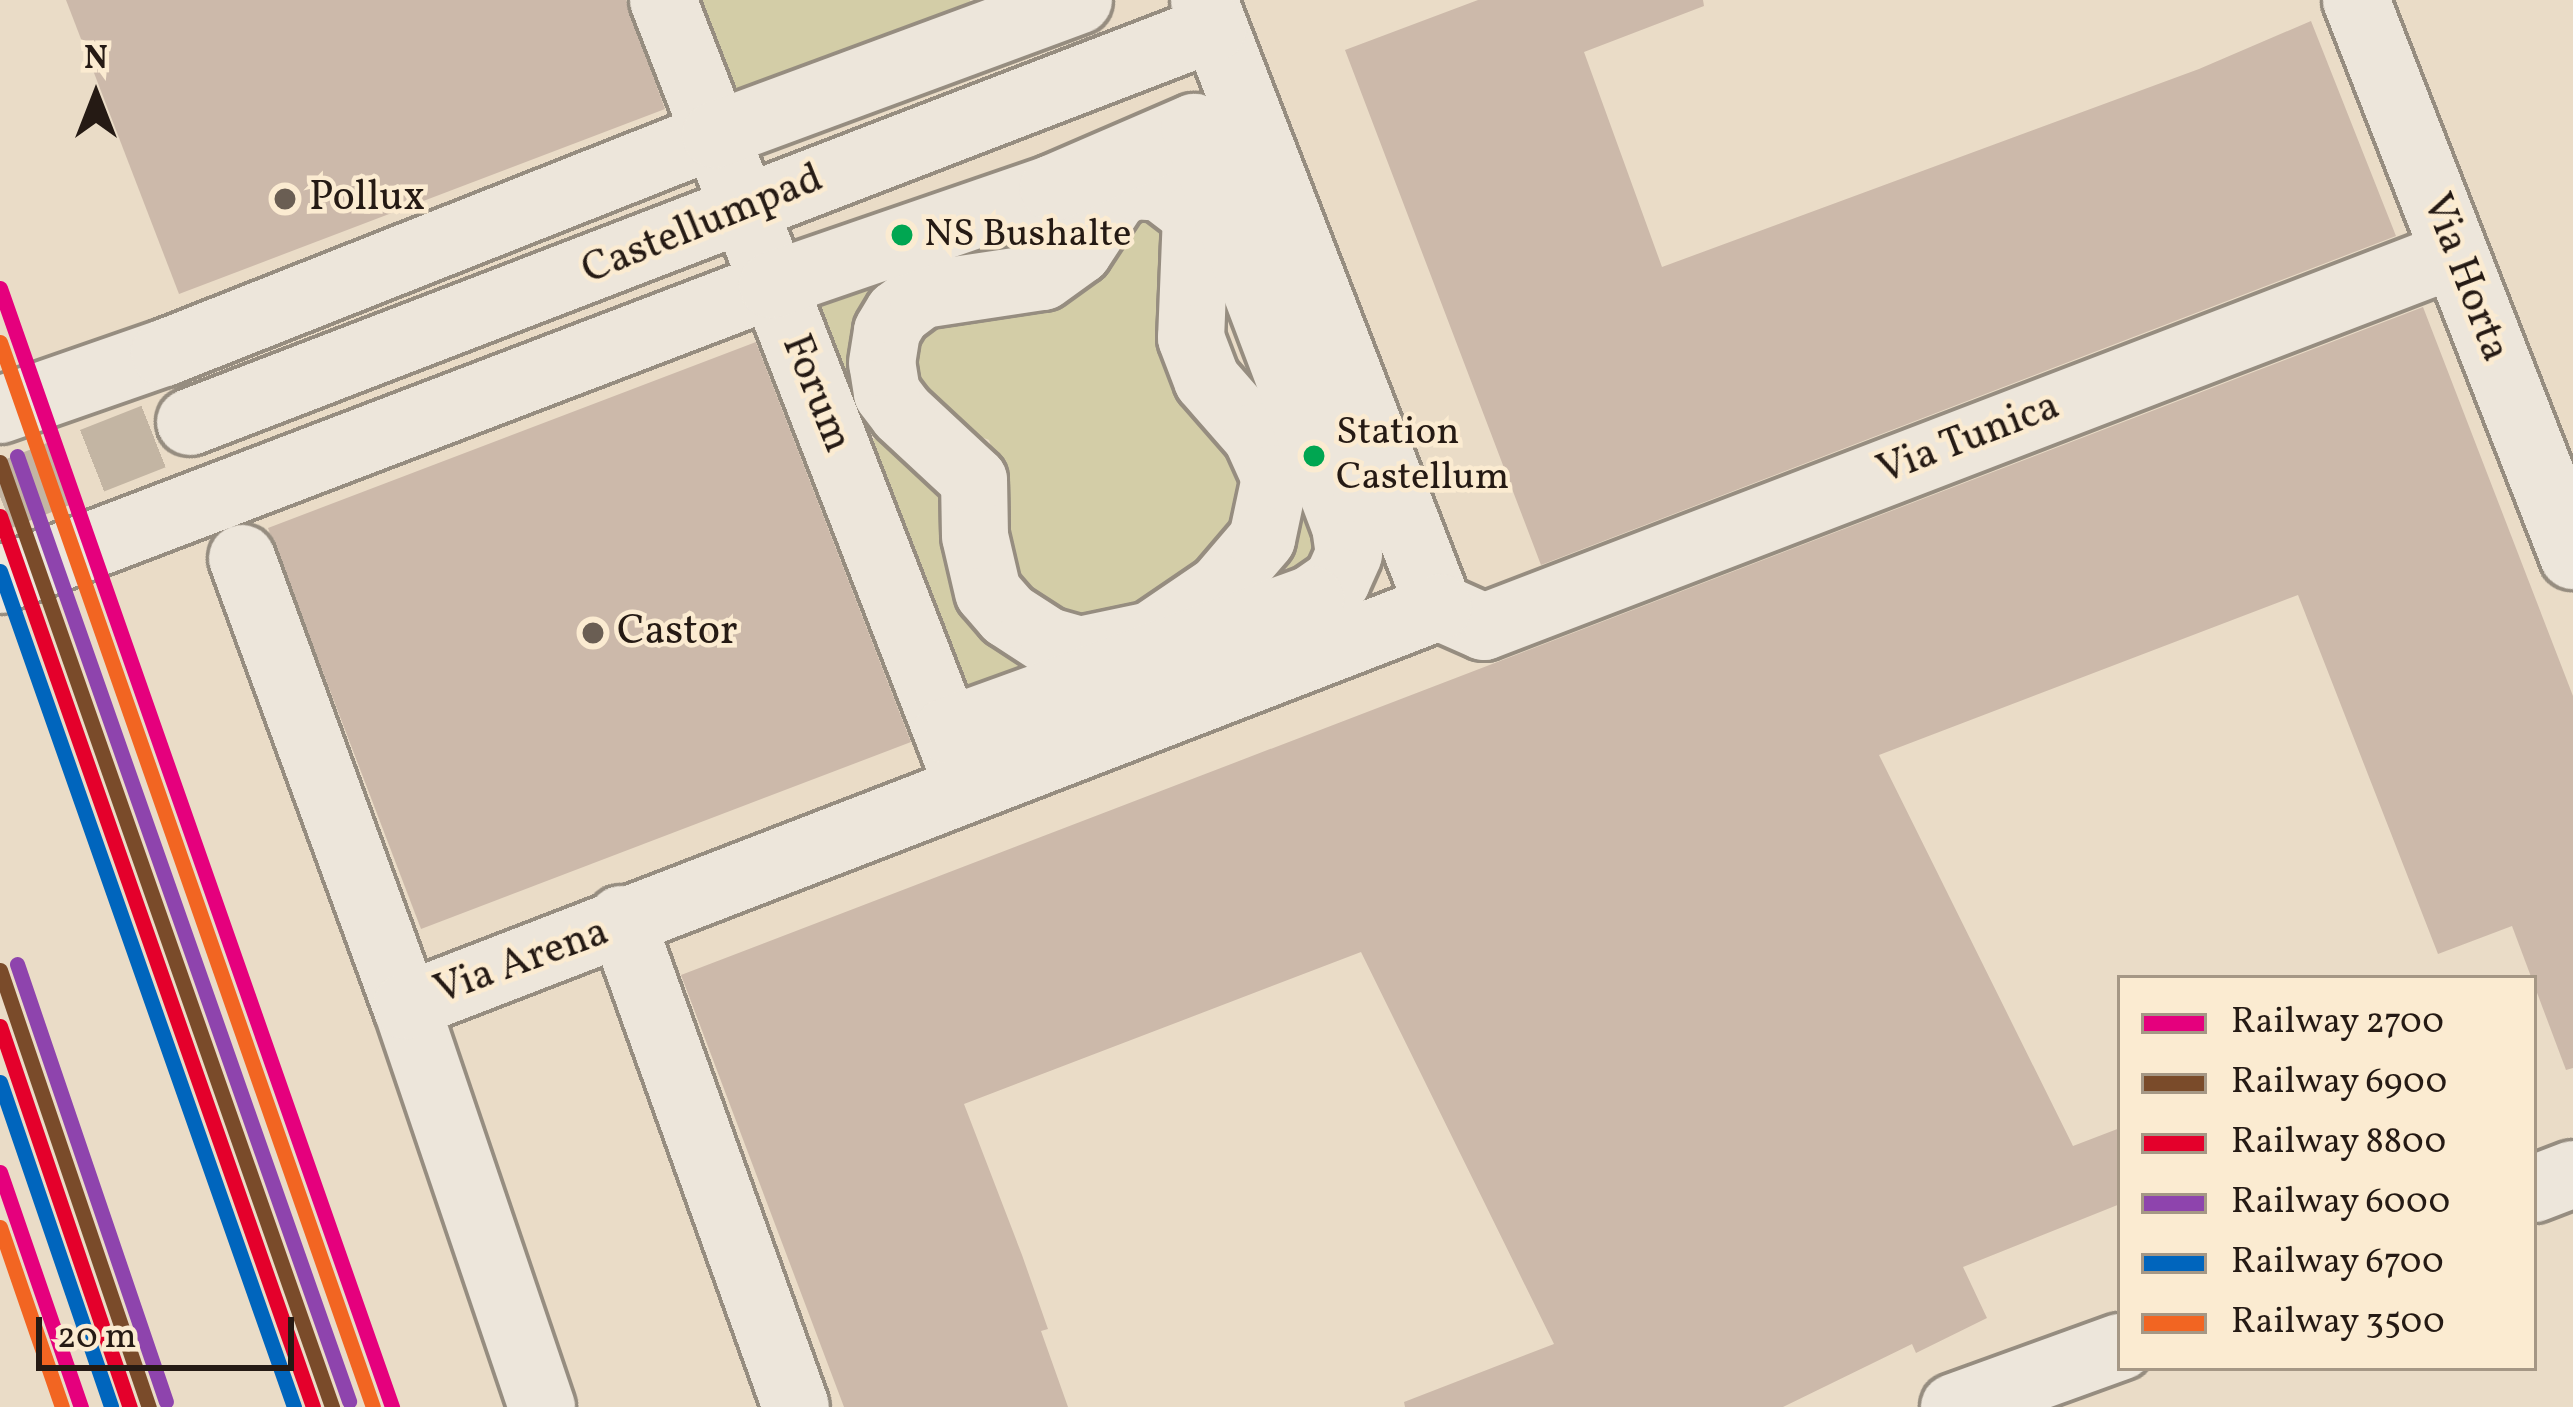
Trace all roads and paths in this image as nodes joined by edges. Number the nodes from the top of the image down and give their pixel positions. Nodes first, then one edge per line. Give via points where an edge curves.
1 (663, 0) edge
2 (1079, 0) edge
3 (2356, 0) edge
4 (1209, 14) edge
5 (988, 16) edge
6 (715, 135) junction
7 (1053, 188) junction
8 (743, 208) junction
9 (1079, 251) junction
10 (2455, 254) junction
11 (772, 285) junction
12 (160, 342) junction
13 (0, 410) edge
14 (902, 413) junction
15 (190, 422) junction
16 (833, 439) junction
17 (1291, 452) junction
18 (229, 524) junction
19 (2573, 556) edge
20 (0, 580) edge
21 (1461, 617) junction
22 (1212, 618) junction
23 (1138, 653) junction
24 (958, 759) junction
25 (621, 920) junction
26 (406, 1006) junction
27 (2573, 1174) edge
28 (2537, 1188) edge
29 (2117, 1348) edge
30 (542, 1407) edge
31 (796, 1407) edge
32 (1954, 1407) edge

1 - 6 street, Forum
2 - 5 street
3 - 10 street, Via Horta
4 - 8 street, Castellumpad
4 - 21 street
5 - 6 street
6 - 8 street, Forum
6 - 12 street
7 - 9 street
7 - 11 street
7 - 17 street via 1194,128
8 - 11 street, Forum
8 - 15 street, Castellumpad
9 - 14 street via 1043,277 949,288 898,313 882,363 887,393
9 - 17 street via 1115,196 1133,186 1161,188 1196,215 1191,338 1208,380 1244,420
10 - 19 street, Via Horta
10 - 21 street, Via Tunica
11 - 16 street, Forum
11 - 18 street
12 - 13 street
12 - 15 street
14 - 16 street
14 - 23 street via 974,480 985,580 1008,615 1048,641
15 - 18 street
16 - 24 street, Forum
17 - 22 street via 1275,478 1262,539
17 - 22 street via 1346,526 1349,554 1336,581 1311,599
18 - 20 street
18 - 26 street
21 - 24 street
22 - 23 street
23 - 24 street
24 - 25 street
25 - 26 street, Via Arena
25 - 31 street, Via Arena
26 - 30 street, Via Arena
27 - 28 street
29 - 32 street

